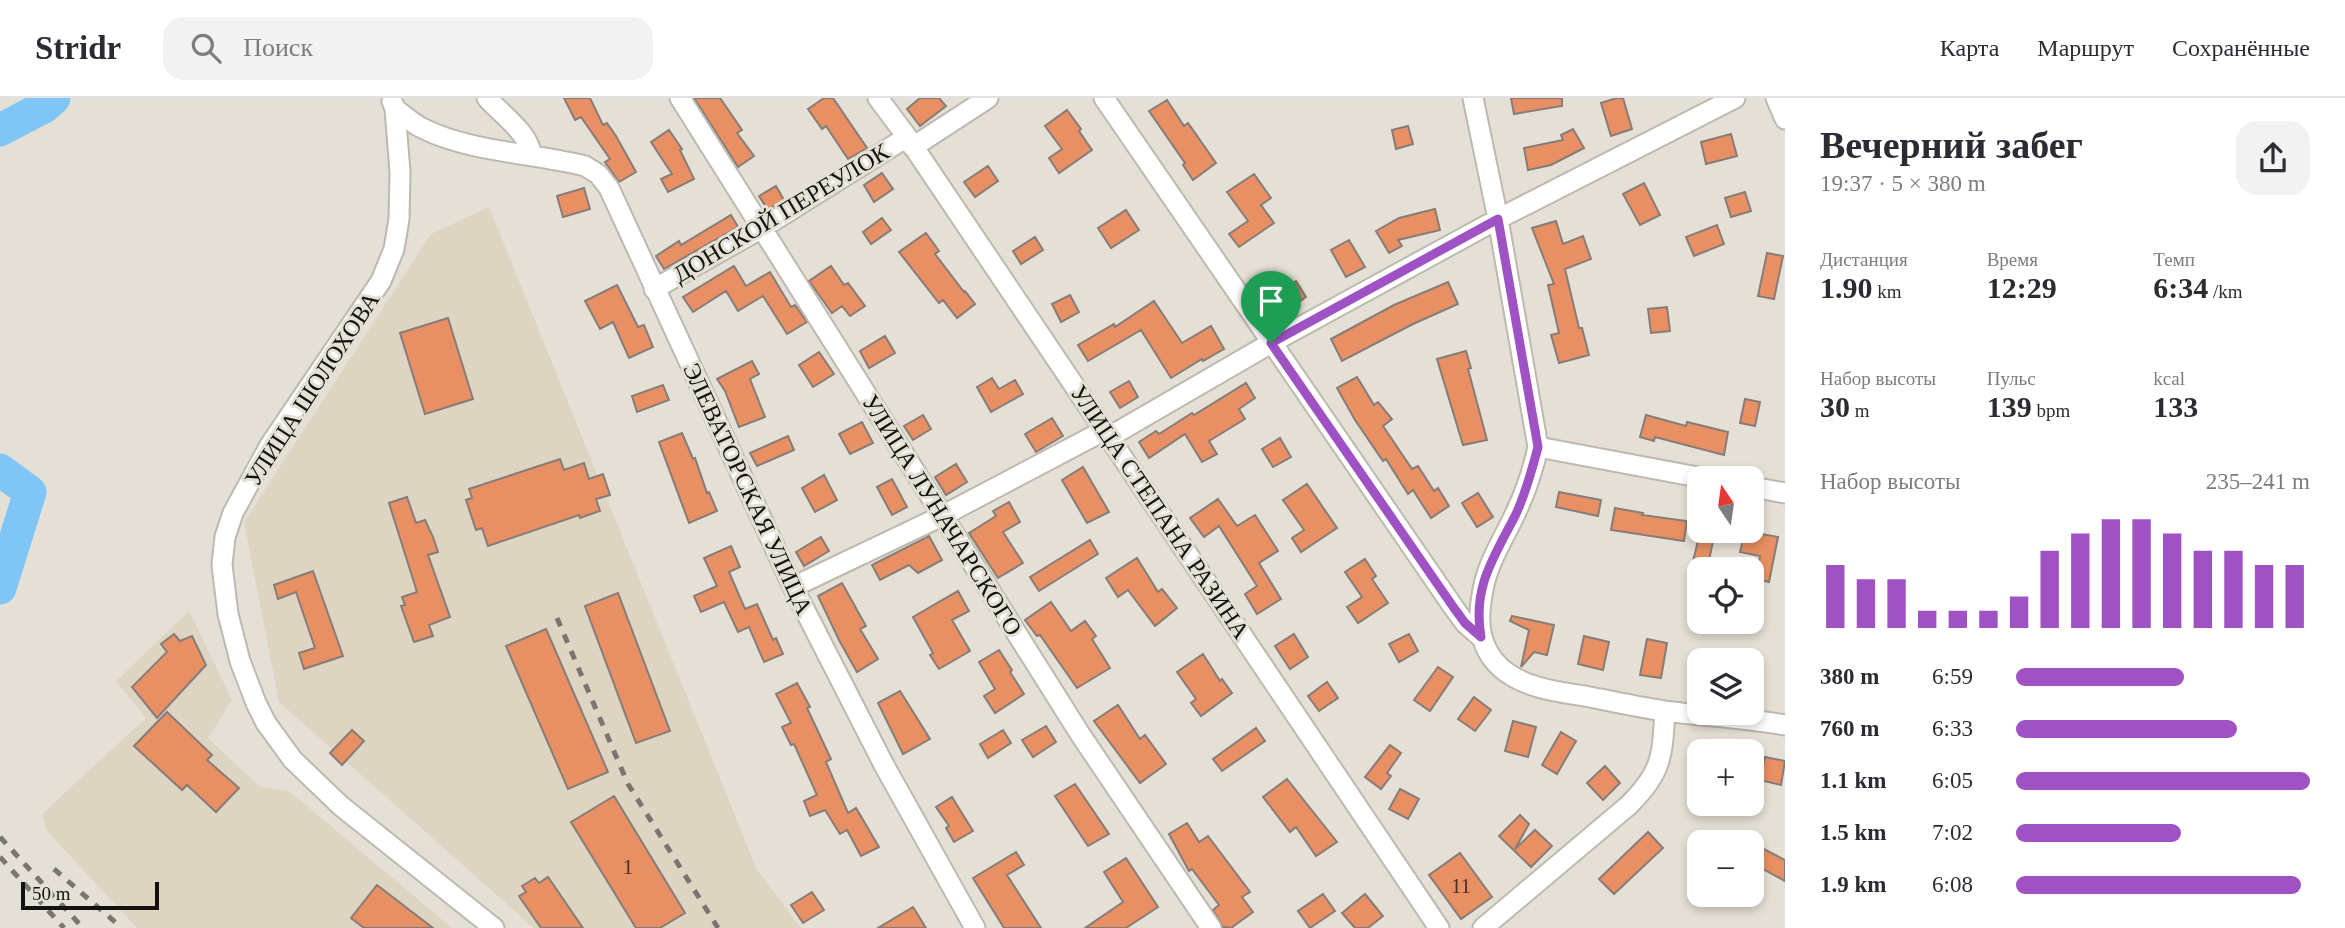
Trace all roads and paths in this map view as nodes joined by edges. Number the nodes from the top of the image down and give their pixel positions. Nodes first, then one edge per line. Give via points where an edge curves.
1 (487, 98) edge
2 (680, 98) edge
3 (878, 98) edge
4 (988, 98) edge
5 (1104, 98) edge
6 (1473, 98) edge
7 (1735, 98) edge
8 (1776, 98) edge
9 (393, 104) edge
10 (1785, 119) edge
11 (910, 142) junction
12 (531, 155) junction
13 (1498, 219) junction
14 (762, 228) junction
15 (654, 289) junction
16 (1271, 343) junction
17 (1107, 433) junction
18 (1538, 447) junction
19 (1687, 475) edge
20 (1764, 489) edge
21 (1785, 493) edge
22 (942, 516) junction
23 (793, 587) junction
24 (1481, 637) junction
25 (1665, 711) junction
26 (1785, 724) edge
27 (494, 928) edge
28 (975, 928) edge
29 (1211, 928) edge
30 (1439, 928) edge
31 (1483, 928) edge

1 - 12 street via 526,138
2 - 14 street, УЛИЦА ЛУНАЧАРСКОГО
3 - 11 street, УЛИЦА СТЕПАНА РАЗИНА
4 - 11 street, ДОНСКОЙ ПЕРЕУЛОК
5 - 16 street
6 - 13 street
7 - 13 street
8 - 10 street
9 - 12 street, ЭЛЕВАТОРСКАЯ УЛИЦА via 422,128 485,148
9 - 27 street, УЛИЦА ШОЛОХОВА via 400,172 394,249 381,281 270,445 233,513 222,565 228,614 256,702 293,760 341,806
11 - 14 street, ДОНСКОЙ ПЕРЕУЛОК
11 - 17 street, УЛИЦА СТЕПАНА РАЗИНА
12 - 15 street, ЭЛЕВАТОРСКАЯ УЛИЦА via 585,166 598,174 609,188
13 - 16 street
13 - 18 street
14 - 15 street, ДОНСКОЙ ПЕРЕУЛОК
14 - 22 street, УЛИЦА ЛУНАЧАРСКОГО
15 - 23 street, ЭЛЕВАТОРСКАЯ УЛИЦА
16 - 17 street
16 - 24 street via 1454,608
17 - 22 street
17 - 30 street, УЛИЦА СТЕПАНА РАЗИНА
18 - 19 street
18 - 24 street via 1530,480 1488,567
20 - 21 street
22 - 23 street
22 - 29 street, УЛИЦА ЛУНАЧАРСКОГО via 1080,734
23 - 28 street, ЭЛЕВАТОРСКАЯ УЛИЦА via 884,765
24 - 25 street via 1502,668 1540,688
25 - 26 street
25 - 31 street via 1662,756 1646,788

